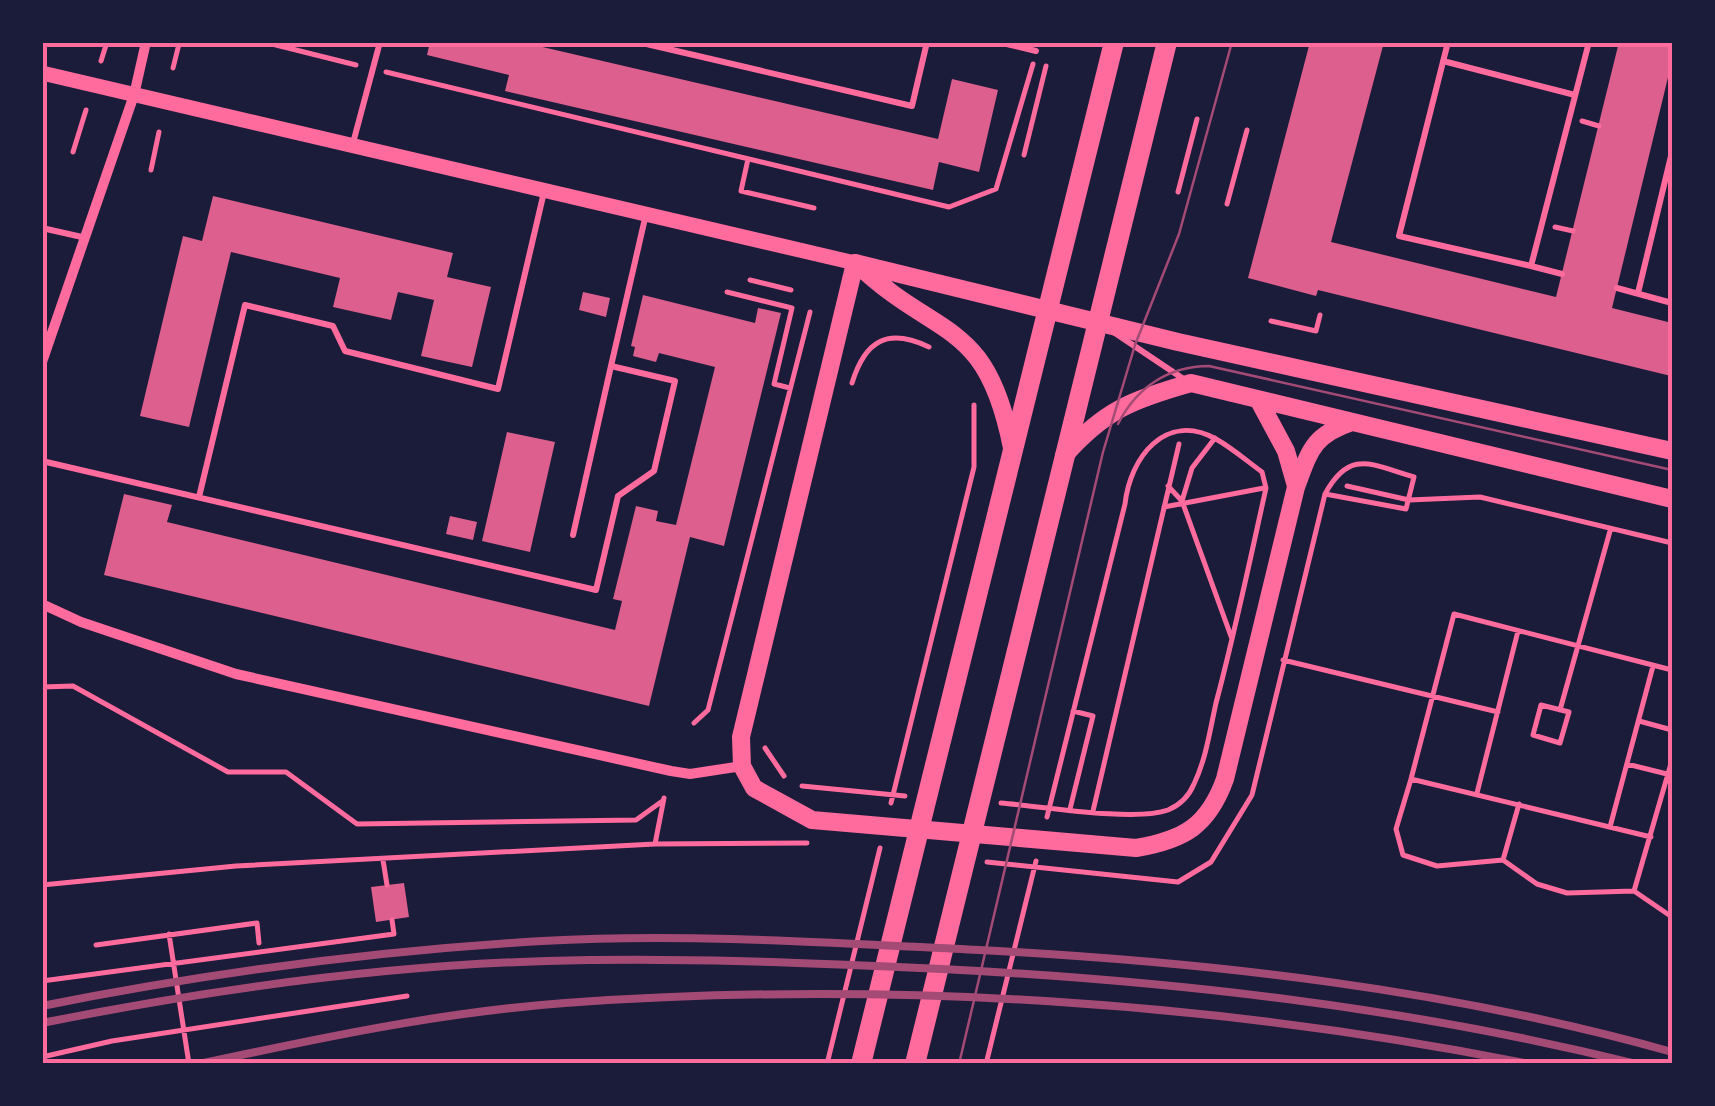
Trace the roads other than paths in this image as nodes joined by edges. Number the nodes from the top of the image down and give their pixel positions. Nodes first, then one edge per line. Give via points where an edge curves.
1 (146, 42) edge
2 (380, 42) edge
3 (638, 42) edge
4 (927, 42) edge
5 (998, 42) edge
6 (1114, 42) edge
7 (1167, 42) edge
8 (1448, 42) edge
9 (1589, 42) edge
10 (1036, 51) road end
11 (1444, 61) junction
12 (42, 73) edge
13 (134, 95) junction
14 (1575, 95) junction
15 (352, 146) junction
16 (1672, 152) edge
17 (544, 191) junction
18 (646, 214) junction
19 (42, 228) edge
20 (82, 237) junction
21 (856, 263) junction
22 (1532, 266) junction
23 (1562, 274) dead end
24 (1616, 288) dead end
25 (1638, 293) junction
26 (1672, 303) edge
27 (1048, 310) junction
28 (1098, 322) junction
29 (43, 355) edge
30 (611, 366) junction
31 (1191, 383) junction
32 (1258, 399) junction
33 (1352, 422) junction
34 (1013, 451) junction
35 (1672, 452) edge
36 (1064, 456) junction
37 (42, 461) edge
38 (1296, 487) junction
39 (199, 497) junction
40 (1672, 499) edge
41 (572, 535) dead end
42 (42, 604) edge
43 (742, 766) junction
44 (861, 1064) edge
45 (915, 1064) edge

1 - 13 street
2 - 15 lane
3 - 4 lane via 912,106
5 - 10 lane
6 - 27 main road
7 - 28 main road
8 - 11 lane
9 - 14 lane
11 - 14 lane
11 - 22 lane via 1399,236
12 - 13 street
13 - 15 street
13 - 20 street
14 - 22 lane
15 - 17 street
16 - 25 lane
17 - 18 street
17 - 39 lane via 498,389 345,350 333,326 245,305
18 - 21 street
18 - 30 lane
19 - 20 lane
20 - 29 street
21 - 27 main road
21 - 34 main road via 883,290 943,324 978,356 1003,402
21 - 43 main road via 744,713
22 - 23 lane
24 - 25 lane
25 - 26 lane
27 - 28 main road
27 - 34 main road
28 - 31 lane
28 - 35 main road
28 - 36 main road
30 - 39 lane via 676,381 654,471 618,496 596,590
30 - 41 lane
31 - 32 main road
31 - 36 main road via 1118,407
32 - 33 main road
32 - 38 main road via 1286,451
33 - 38 main road via 1325,431
33 - 40 main road
34 - 44 main road
36 - 45 main road
37 - 39 lane
38 - 43 main road via 1225,779 1213,809 1187,836 1136,848 812,820 754,788
42 - 43 street via 236,674 671,771

